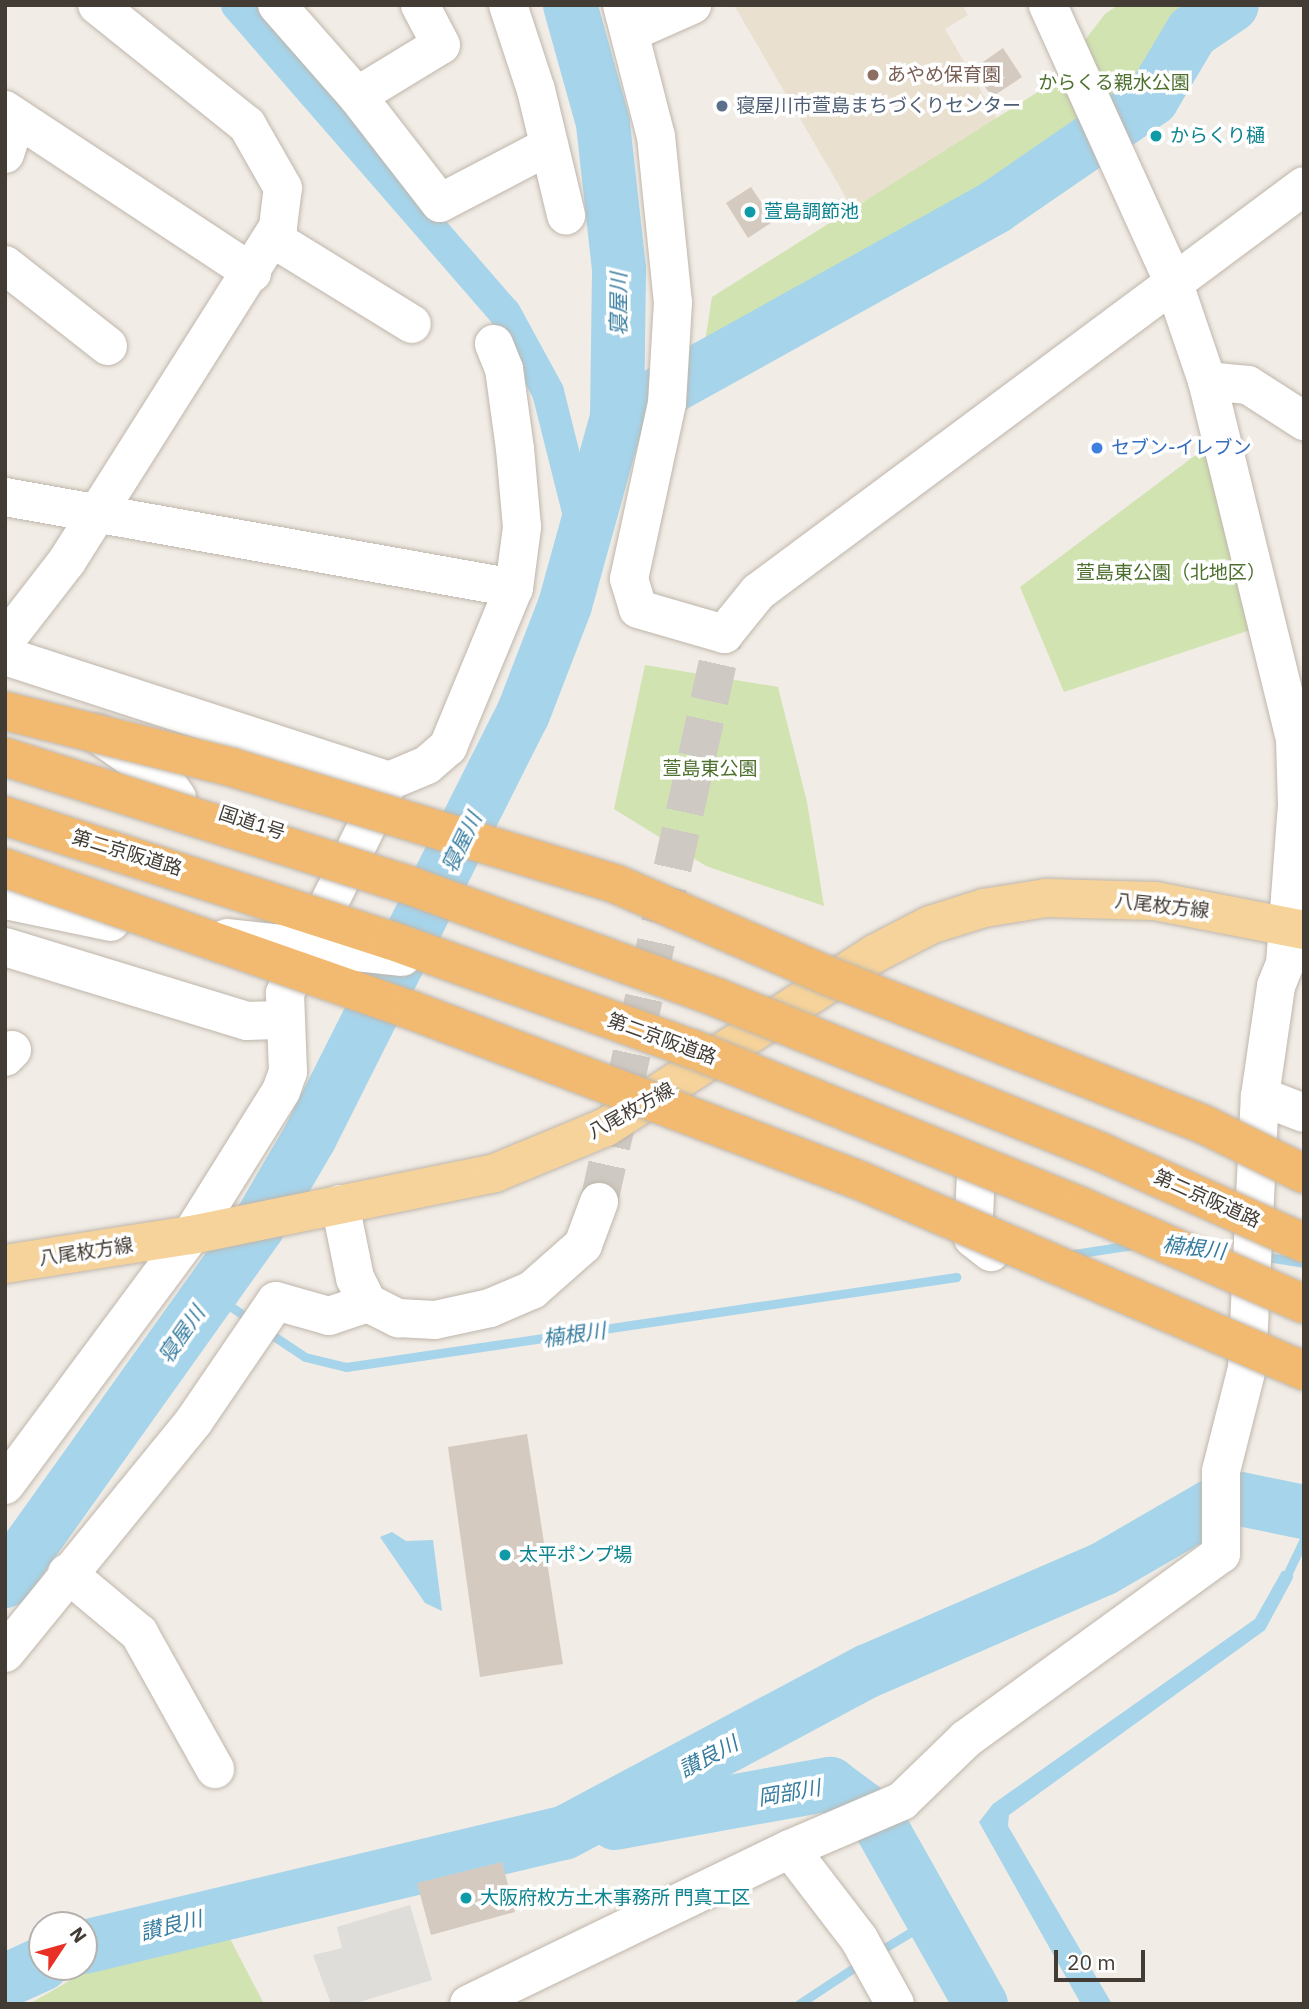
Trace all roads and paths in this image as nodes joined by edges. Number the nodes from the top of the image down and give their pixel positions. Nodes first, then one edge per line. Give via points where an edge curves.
1 (97, 5) edge
2 (277, 5) edge
3 (420, 5) edge
4 (508, 5) edge
5 (692, 5) edge
6 (1048, 5) edge
7 (627, 18) edge
8 (357, 96) junction
9 (9, 128) edge
10 (550, 146) junction
11 (1304, 186) edge
12 (566, 215) dead end
13 (272, 237) junction
14 (5, 264) edge
15 (252, 273) junction
16 (1173, 281) junction
17 (412, 324) dead end
18 (494, 344) dead end
19 (108, 346) dead end
20 (1207, 381) junction
21 (1304, 421) edge
22 (5, 498) edge
23 (96, 513) junction
24 (514, 588) junction
25 (5, 641) edge
26 (5, 656) edge
27 (5, 697) edge
28 (5, 711) edge
29 (5, 747) edge
30 (5, 757) edge
31 (389, 780) junction
32 (177, 798) junction
33 (5, 816) edge
34 (5, 830) edge
35 (5, 868) edge
36 (5, 900) edge
37 (496, 907) dead end
38 (1296, 927) edge
39 (5, 947) edge
40 (402, 957) junction
41 (462, 977) dead end
42 (284, 1020) junction
43 (1260, 1096) junction
44 (1304, 1113) edge
45 (976, 1173) dead end
46 (1304, 1174) edge
47 (1198, 1183) dead end
48 (599, 1202) tunnel mouth
49 (332, 1205) junction
50 (1304, 1233) edge
51 (191, 1235) junction
52 (1304, 1242) edge
53 (5, 1264) edge
54 (1208, 1270) dead end
55 (369, 1303) junction
56 (1301, 1308) edge
57 (1247, 1368) junction
58 (1304, 1371) edge
59 (1304, 1390) edge
60 (5, 1485) edge
61 (67, 1573) junction
62 (5, 1653) edge
63 (215, 1769) dead end
64 (790, 1849) junction
65 (887, 1989) edge
66 (469, 2004) edge

1 - 13 street via 247,125 283,188
2 - 8 street
3 - 8 street via 441,45
4 - 10 street
5 - 7 street
6 - 16 street
7 - 16 street via 656,136 673,302 667,402 629,579 638,609 724,634 758,592
8 - 10 street via 440,203
9 - 15 street
10 - 12 street
11 - 16 street
13 - 15 street
13 - 17 street
14 - 19 street
15 - 23 street
16 - 20 street
18 - 24 street via 504,369 522,527
20 - 21 street via 1248,385
20 - 38 street via 1295,739
22 - 23 street
23 - 24 street
23 - 25 street
24 - 31 street via 448,747 427,765
26 - 31 street
27 - 32 street, bridge via 79,720 167,783
28 - 46 highway, bridge via 231,767 616,884 826,975 1205,1125
29 - 32 highway, 国道1号
30 - 52 highway, 第二京阪道路, bridge via 411,886 718,998 1103,1153
31 - 42 street via 285,993
32 - 37 highway, 国道1号
33 - 56 highway, 第二京阪道路, bridge via 390,940 693,1049 1022,1182
34 - 40 highway, bridge
35 - 58 highway, bridge via 411,1010 861,1181
36 - 40 street, bridge via 111,922
38 - 43 street
38 - 49 main road, 八尾枚方線 via 1155,901 1046,898 984,908 930,925 874,954 660,1097 557,1150 495,1173
39 - 42 street via 247,1021
40 - 41 highway
42 - 51 street via 288,1072 281,1091
43 - 44 street
43 - 57 street
45 - 57 street via 973,1238 982,1247
47 - 50 highway
48 - 55 street via 583,1245 533,1290 490,1308 435,1320 398,1318
49 - 51 main road, 八尾枚方線
49 - 55 street via 355,1278
51 - 53 main road, 八尾枚方線
51 - 60 street
54 - 56 highway
55 - 61 street via 329,1316 276,1301 194,1421
57 - 59 street
57 - 64 street via 1222,1483 1221,1554 965,1739 889,1807
61 - 62 street
61 - 63 street via 139,1633
64 - 65 street via 859,1939
64 - 66 street

